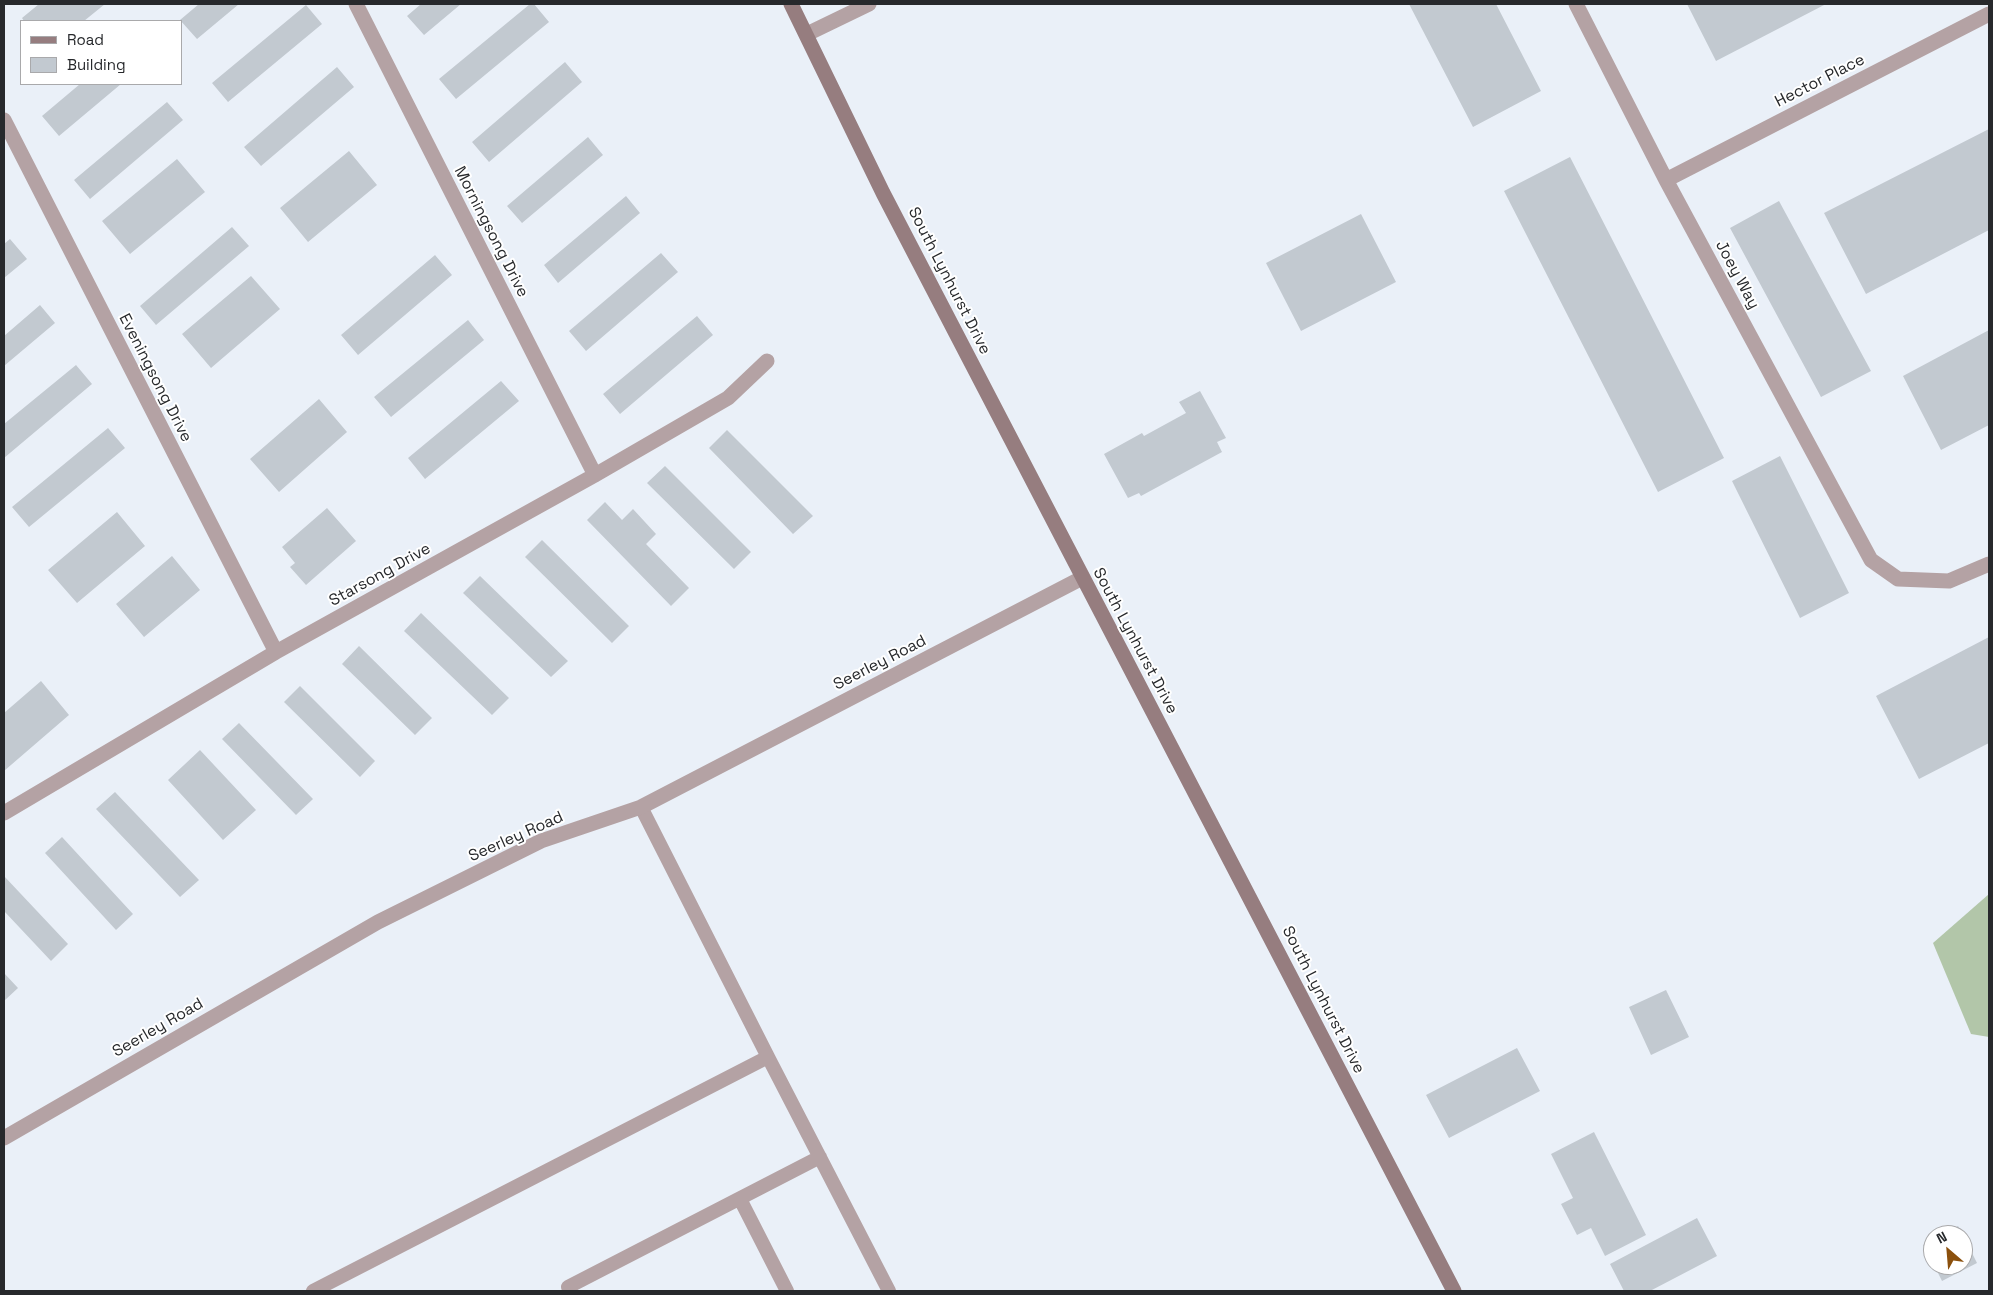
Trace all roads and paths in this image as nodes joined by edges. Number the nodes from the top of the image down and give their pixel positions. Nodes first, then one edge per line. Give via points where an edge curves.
1 (356, 4) edge
2 (792, 4) edge
3 (869, 4) edge
4 (1576, 4) edge
5 (1989, 14) edge
6 (807, 34) junction
7 (4, 120) edge
8 (1666, 180) junction
9 (767, 360) dead end
10 (595, 475) junction
11 (1989, 564) edge
12 (1082, 578) junction
13 (276, 652) junction
14 (641, 807) junction
15 (4, 813) edge
16 (768, 1056) junction
17 (4, 1138) edge
18 (820, 1157) junction
19 (740, 1199) junction
20 (568, 1287) dead end
21 (313, 1291) edge
22 (787, 1291) edge
23 (889, 1291) edge
24 (1454, 1291) edge

1 - 10 street, Morningsong Drive
2 - 6 main road, South Lynhurst Drive
3 - 6 street
4 - 8 street, Joey Way
5 - 8 street, Hector Place
6 - 12 main road, South Lynhurst Drive via 883,193
7 - 13 street, Eveningsong Drive
8 - 11 street, Joey Way via 1871,560 1898,579 1949,581
9 - 10 street, Starsong Drive via 728,398
10 - 13 street, Starsong Drive
12 - 14 street, Seerley Road
12 - 24 main road, South Lynhurst Drive
13 - 15 street, Starsong Drive
14 - 16 lane
14 - 17 street, Seerley Road via 541,841 378,922
16 - 18 lane
16 - 21 lane
18 - 19 lane
18 - 23 lane
19 - 20 lane
19 - 22 lane

